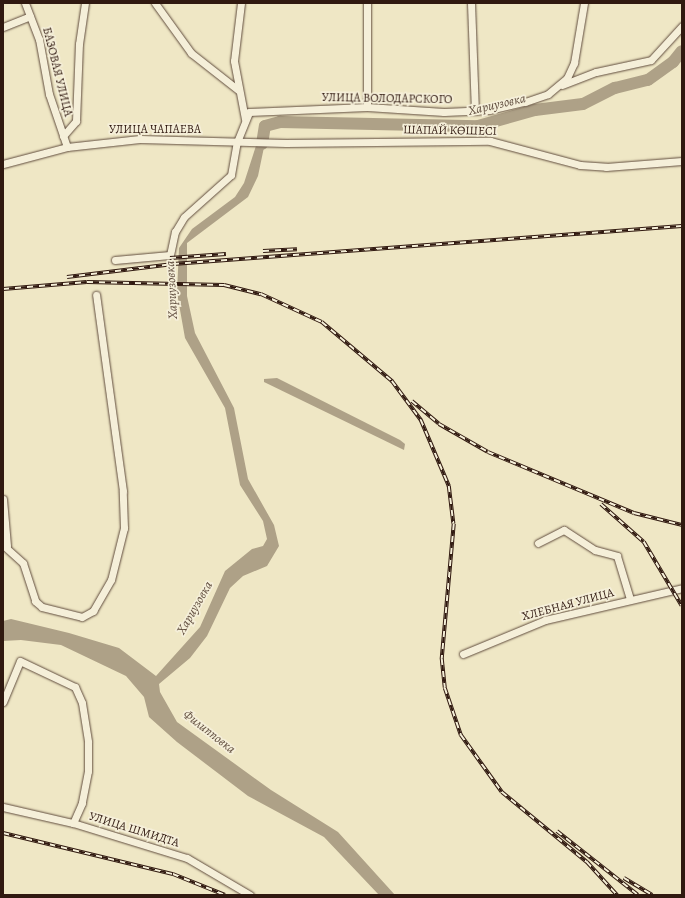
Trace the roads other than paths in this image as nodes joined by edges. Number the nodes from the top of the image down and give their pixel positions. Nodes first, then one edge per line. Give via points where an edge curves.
1 (25, 3) edge
2 (85, 3) edge
3 (155, 3) edge
4 (242, 3) edge
5 (367, 3) edge
6 (471, 3) edge
7 (584, 3) edge
8 (30, 16) junction
9 (682, 26) edge
10 (3, 27) edge
11 (559, 86) junction
12 (238, 90) junction
13 (367, 107) junction
14 (475, 111) junction
15 (244, 119) junction
16 (63, 136) junction
17 (237, 142) junction
18 (286, 143) joint
19 (67, 146) junction
20 (682, 161) edge
21 (3, 164) edge
22 (116, 260) dead end
23 (96, 295) dead end
24 (3, 499) edge
25 (538, 543) dead end
26 (5, 546) edge
27 (682, 588) edge
28 (630, 599) junction
29 (462, 654) dead end
30 (3, 702) edge
31 (3, 807) edge
32 (73, 823) junction
33 (250, 895) edge

1 - 8 street, БАЗОВАЯ УЛИЦА
2 - 16 street via 79,44 76,121
3 - 12 street via 191,53
4 - 12 street via 234,42
5 - 13 street
6 - 14 street
7 - 11 street via 574,64
8 - 10 street
8 - 16 street, БАЗОВАЯ УЛИЦА
9 - 11 street, УЛИЦА ВОЛОДАРСКОГО via 651,60 596,72
11 - 14 street, УЛИЦА ВОЛОДАРСКОГО via 519,104
12 - 15 street
13 - 14 street, УЛИЦА ВОЛОДАРСКОГО
13 - 15 street, УЛИЦА ВОЛОДАРСКОГО via 253,110
15 - 17 street
16 - 19 street, БАЗОВАЯ УЛИЦА
17 - 18 street, УЛИЦА ЧАПАЕВА
17 - 19 street, УЛИЦА ЧАПАЕВА via 140,139
17 - 22 street via 231,175 184,217 175,232 170,255
18 - 20 street, ШАПАЙ КӨШЕСІ via 490,140 580,165 606,167
19 - 21 street, УЛИЦА ЧАПАЕВА
23 - 26 street via 123,498 124,528 111,580 93,611 82,617 42,607 35,601 23,563
24 - 26 street
25 - 28 street via 564,530 595,550 617,556
27 - 28 street, ХЛЕБНАЯ УЛИЦА
28 - 29 street, ХЛЕБНАЯ УЛИЦА via 545,620
30 - 32 street via 20,662 49,672 75,687 82,703 88,742 88,771 82,803
31 - 32 street, УЛИЦА ШМИДТА
32 - 33 street, УЛИЦА ШМИДТА via 187,858

